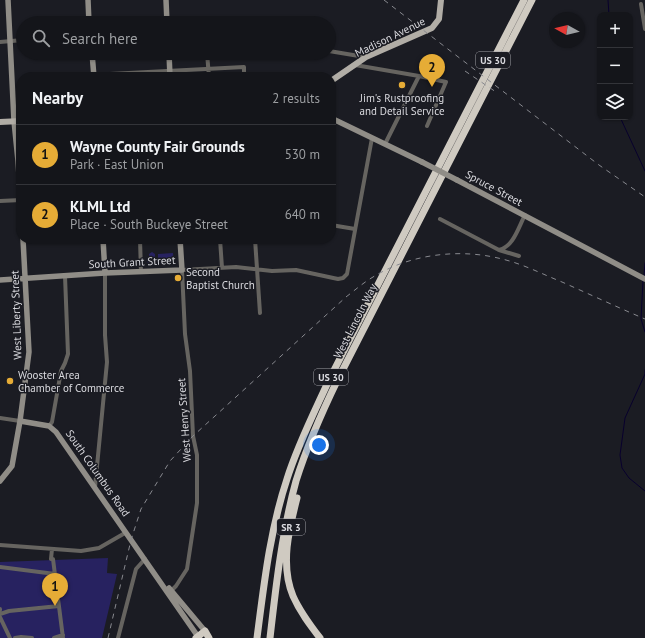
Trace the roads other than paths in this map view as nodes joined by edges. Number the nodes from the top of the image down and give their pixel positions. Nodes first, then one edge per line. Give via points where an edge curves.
1 (8, 0) edge
2 (88, 0) edge
3 (166, 0) edge
4 (441, 0) edge
5 (520, 0) edge
6 (524, 0) edge
7 (532, 0) edge
8 (641, 4) dead end
9 (89, 16) edge
10 (167, 16) edge
11 (645, 29) edge
12 (16, 41) edge
13 (0, 42) edge
14 (9, 42) junction
15 (336, 52) edge
16 (366, 57) junction
17 (93, 60) edge
18 (169, 60) edge
19 (207, 60) edge
20 (355, 65) junction
21 (208, 68) junction
22 (94, 72) edge
23 (170, 72) edge
24 (183, 72) edge
25 (208, 72) edge
26 (244, 72) edge
27 (419, 76) junction
28 (336, 78) edge
29 (336, 120) edge
30 (463, 120) junction
31 (14, 121) junction
32 (0, 122) edge
33 (427, 126) dead end
34 (16, 134) edge
35 (372, 138) junction
36 (385, 144) junction
37 (16, 200) edge
38 (0, 201) edge
39 (525, 215) junction
40 (440, 220) dead end
41 (336, 226) edge
42 (355, 229) junction
43 (22, 244) edge
44 (103, 244) edge
45 (140, 244) edge
46 (180, 244) edge
47 (220, 244) edge
48 (255, 244) edge
49 (499, 250) junction
50 (519, 256) dead end
51 (222, 268) junction
52 (257, 269) junction
53 (182, 270) junction
54 (141, 272) junction
55 (105, 273) junction
56 (65, 276) junction
57 (25, 278) junction
58 (645, 279) edge
59 (0, 280) edge
60 (260, 313) dead end
61 (323, 411) junction
62 (0, 418) edge
63 (20, 421) junction
64 (49, 426) junction
65 (0, 481) edge
66 (95, 487) junction
67 (125, 533) junction
68 (0, 545) edge
69 (52, 548) junction
70 (145, 559) junction
71 (0, 568) edge
72 (55, 574) junction
73 (170, 592) junction
74 (59, 606) junction
75 (0, 614) edge
76 (0, 617) edge
77 (202, 636) edge
78 (63, 637) edge
79 (10, 638) edge
80 (16, 638) edge
81 (32, 638) edge
82 (54, 638) edge
83 (118, 638) edge
84 (256, 638) edge
85 (270, 638) edge
86 (320, 638) edge

1 - 14 main road
2 - 9 main road
3 - 10 main road
4 - 16 main road, Madison Avenue via 439,19 432,28
5 - 30 highway via 478,83
6 - 30 highway, US 30
7 - 61 highway, West Lincoln Way / US 30
8 - 11 street
12 - 14 street
13 - 14 street
14 - 31 main road
15 - 16 street
16 - 20 main road, Madison Avenue
17 - 22 main road
18 - 23 main road
19 - 21 street
20 - 27 street
20 - 28 main road, Madison Avenue
21 - 24 street
21 - 25 street
21 - 26 street via 244,67
27 - 33 street via 446,82
27 - 36 street
29 - 35 main road, Spruce Street
30 - 84 highway, West Lincoln Way / US 30 via 302,437 277,512
31 - 32 main road
31 - 34 main road
35 - 36 main road, Spruce Street
35 - 42 street
36 - 39 main road, Spruce Street, bridge
37 - 38 street
39 - 49 street via 510,243 506,248
39 - 58 main road, Spruce Street
40 - 49 street
41 - 42 street
42 - 52 street, South Grant Street via 347,274 343,278 296,270
43 - 57 main road, West Liberty Street
44 - 55 main road
45 - 54 street
46 - 53 main road, West Henry Street
47 - 51 street
48 - 52 street
49 - 50 street
51 - 52 street, South Grant Street
51 - 53 street, South Grant Street
52 - 60 street
53 - 54 main road, South Grant Street
53 - 73 street, West Henry Street via 193,436 197,455 197,503 187,569
54 - 55 main road, South Grant Street
55 - 56 main road, South Grant Street
55 - 66 street via 108,362
56 - 57 main road, South Grant Street
56 - 64 street via 68,354 61,371 52,422
57 - 59 main road, South Grant Street
57 - 63 main road, West Liberty Street via 29,352
61 - 85 highway, West Lincoln Way / US 30 via 302,463 289,509
61 - 86 highway, SR 3 via 301,479 287,558 293,595
62 - 63 street
63 - 64 main road
63 - 65 main road, West Liberty Street via 12,466
64 - 66 main road, South Columbus Road
66 - 67 main road, South Columbus Road
67 - 69 street via 99,548 81,551
67 - 70 main road, South Columbus Road
68 - 69 street
69 - 72 street via 51,559
70 - 73 main road, South Columbus Road
70 - 83 street via 136,569
71 - 72 street
72 - 74 street
73 - 77 main road, South Columbus Road
74 - 75 street
74 - 78 street
76 - 79 street
78 - 82 street
80 - 81 street

